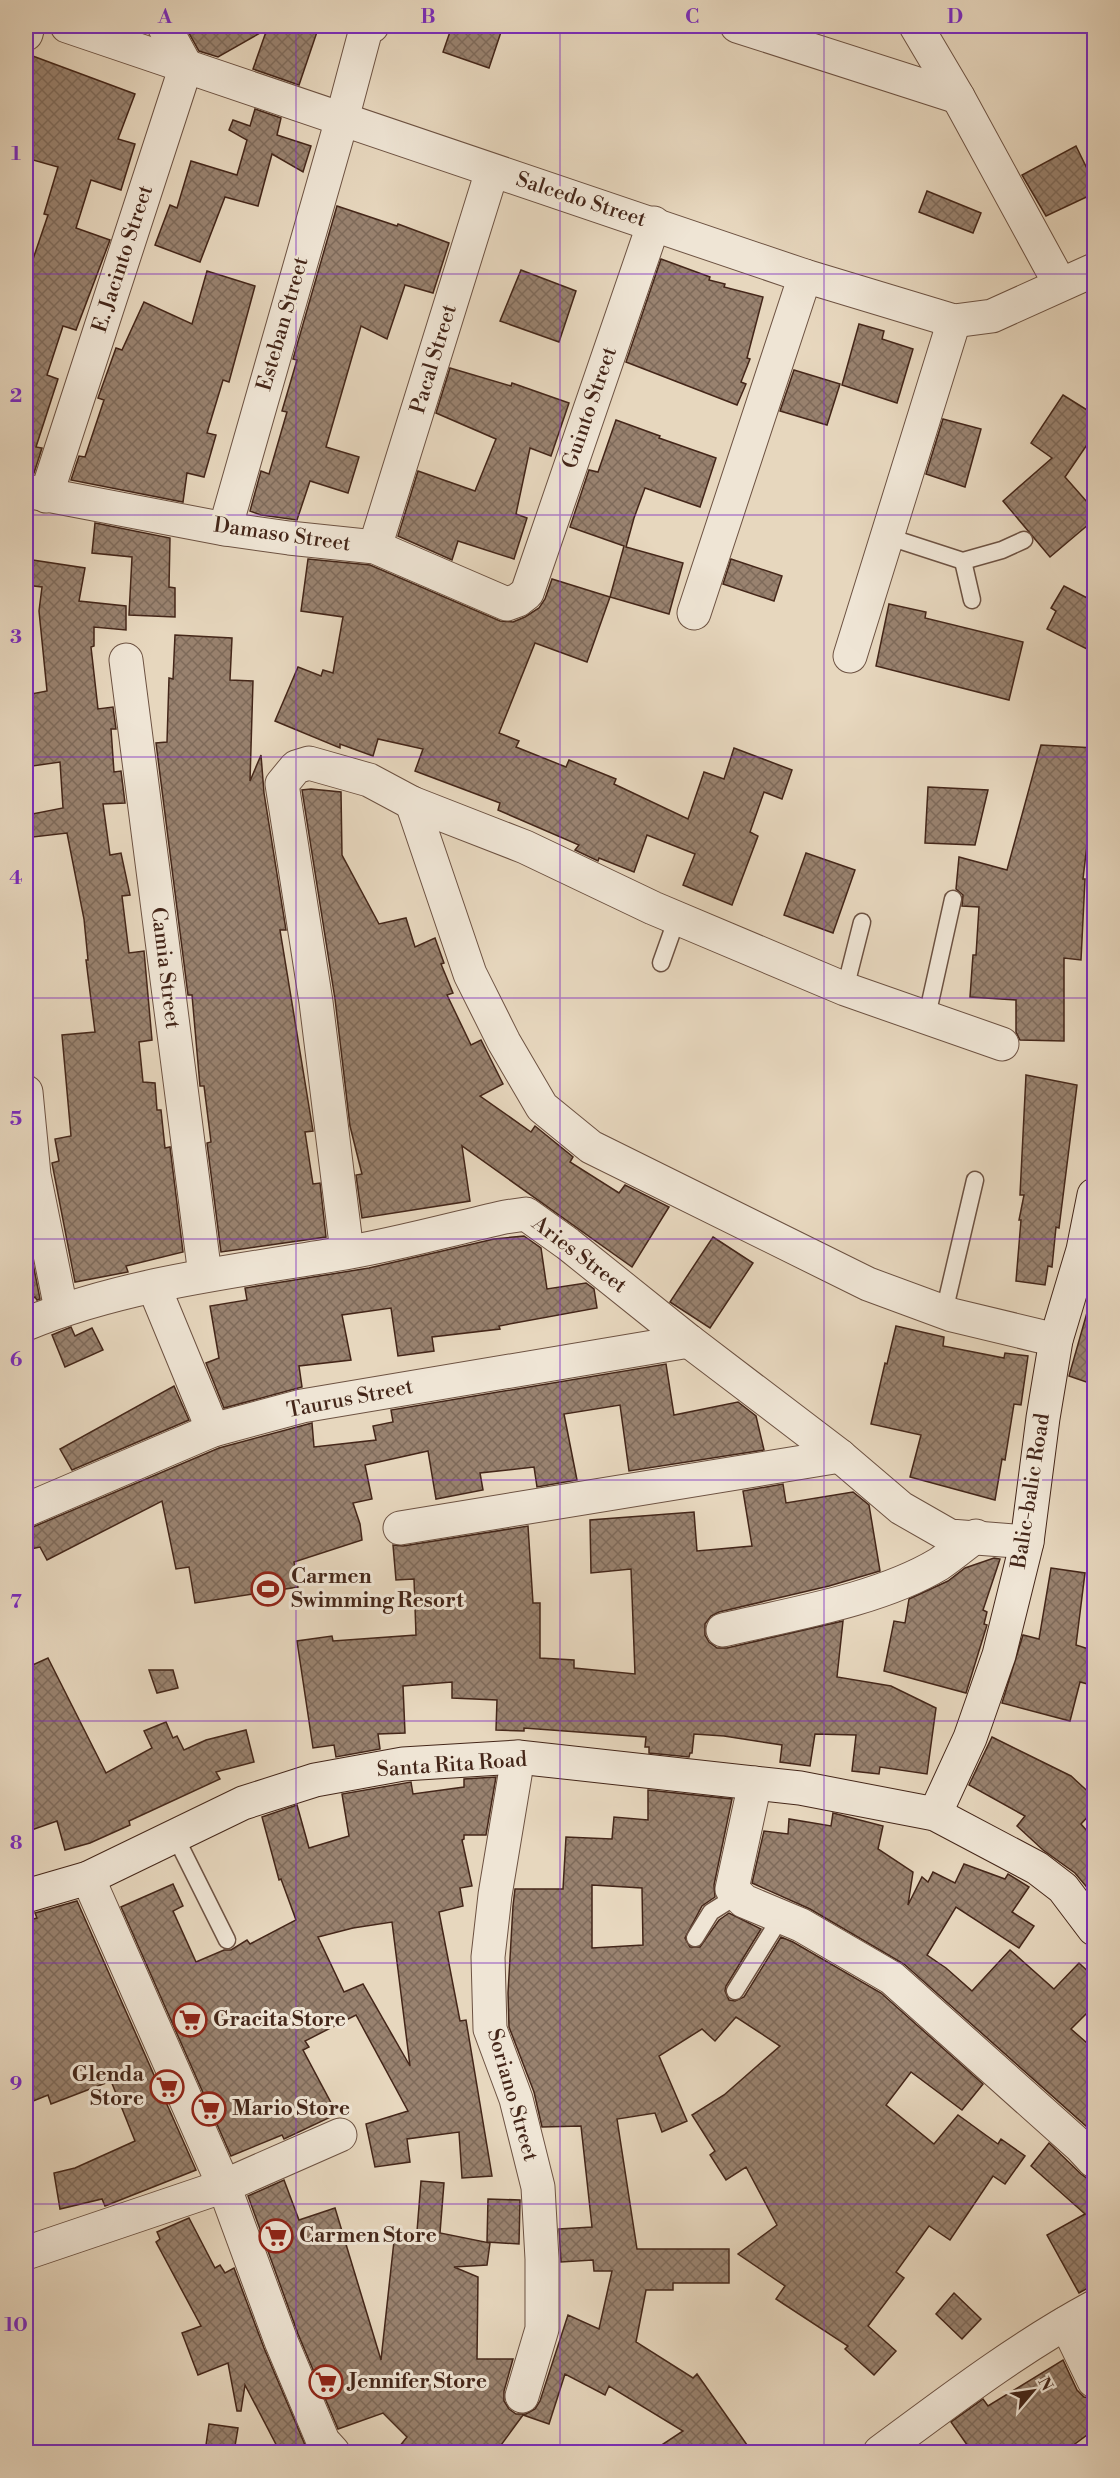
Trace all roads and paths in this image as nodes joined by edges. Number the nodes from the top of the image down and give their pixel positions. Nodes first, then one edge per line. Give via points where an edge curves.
1 (28, 26) edge
2 (67, 26) edge
3 (164, 26) edge
4 (737, 26) edge
5 (916, 26) edge
6 (367, 27) edge
7 (26, 34) edge
8 (186, 66) junction
9 (958, 97) junction
10 (342, 119) junction
11 (492, 171) junction
12 (654, 223) junction
13 (1095, 270) edge
14 (805, 276) junction
15 (1060, 284) junction
16 (954, 321) junction
17 (36, 493) edge
18 (225, 529) junction
19 (886, 536) junction
20 (1024, 540) dead end
21 (375, 547) junction
22 (963, 561) junction
23 (527, 593) joint
24 (972, 600) dead end
25 (694, 613) dead end
26 (850, 656) dead end
27 (126, 660) dead end
28 (412, 803) junction
29 (953, 899) dead end
30 (677, 918) junction
31 (862, 922) dead end
32 (661, 963) dead end
33 (845, 988) junction
34 (927, 1016) junction
35 (1002, 1044) dead end
36 (26, 1092) edge
37 (975, 1180) dead end
38 (1095, 1195) edge
39 (347, 1252) junction
40 (205, 1275) junction
41 (154, 1287) junction
42 (61, 1310) junction
43 (944, 1311) junction
44 (26, 1324) edge
45 (1056, 1340) junction
46 (689, 1341) junction
47 (213, 1430) junction
48 (840, 1455) junction
49 (26, 1510) edge
50 (400, 1528) dead end
51 (976, 1536) junction
52 (1027, 1542) junction
53 (723, 1630) dead end
54 (518, 1757) junction
55 (755, 1784) junction
56 (935, 1814) junction
57 (175, 1836) junction
58 (88, 1878) junction
59 (738, 1894) junction
60 (26, 1896) edge
61 (781, 1917) junction
62 (1095, 1929) edge
63 (695, 1938) dead end
64 (227, 1940) dead end
65 (735, 1990) dead end
66 (340, 2135) dead end
67 (1095, 2161) edge
68 (224, 2186) junction
69 (26, 2253) edge
70 (1095, 2307) edge
71 (1066, 2323) junction
72 (1095, 2381) edge
73 (522, 2396) dead end
74 (333, 2452) edge
75 (880, 2452) edge

1 - 7 street
2 - 8 street, Salcedo Street
3 - 8 street
4 - 9 street
5 - 9 street
6 - 10 street, Esteban Street
8 - 10 street, Salcedo Street
8 - 17 street, E. Jacinto Street
9 - 15 street
10 - 11 street, Salcedo Street
10 - 18 street, Esteban Street
11 - 12 street, Salcedo Street
11 - 21 street, Pacal Street
12 - 14 street, Salcedo Street
12 - 23 street, Guinto Street
13 - 15 street, Salcedo Street
14 - 16 street, Salcedo Street
14 - 25 street
15 - 16 street, Salcedo Street via 992,316
16 - 19 street
17 - 18 street, Damaso Street
18 - 21 street, Damaso Street
19 - 22 lane
19 - 26 street
20 - 22 lane
21 - 23 street, Damaso Street via 507,604
22 - 24 lane
27 - 40 street, Camia Street
28 - 30 street via 525,847
28 - 39 street via 369,780 309,763 296,767 282,784 316,1002
28 - 43 street via 470,974 542,1107 591,1147 868,1284
29 - 34 lane
30 - 32 lane
30 - 33 street
31 - 33 lane
33 - 34 street
34 - 35 street
36 - 42 street via 34,1175
37 - 43 lane
38 - 45 street, Balic-balic Road
39 - 40 street, Aries Street
39 - 46 street, Aries Street via 526,1214
40 - 41 street, Aries Street
41 - 42 street, Aries Street
41 - 47 street
42 - 44 street, Aries Street
43 - 45 street
45 - 52 street, Balic-balic Road
46 - 47 street, Taurus Street via 302,1406
46 - 48 street, Aries Street
47 - 49 street, Taurus Street
48 - 50 street
48 - 51 street, Aries Street via 901,1508 950,1536
51 - 52 street, Aries Street
51 - 53 street via 938,1564 889,1587
52 - 56 street, Balic-balic Road via 999,1655 970,1738
54 - 55 street, Santa Rita Road
54 - 57 street, Santa Rita Road via 403,1764 315,1780 243,1803
54 - 73 street, Soriano Street via 488,1958 490,2028 516,2099 538,2187 542,2329
55 - 56 street, Santa Rita Road via 800,1788
55 - 59 street via 732,1889
56 - 62 street, Santa Rita Road via 1037,1868 1064,1888
57 - 58 street, Santa Rita Road
57 - 64 lane
58 - 60 street, Santa Rita Road
58 - 68 street
59 - 61 street via 744,1901
59 - 63 lane via 711,1912
61 - 65 lane
61 - 67 street via 892,1978
66 - 68 street
68 - 69 street
68 - 74 street via 281,2342 323,2441
70 - 71 street
71 - 72 street
71 - 75 street via 982,2377

